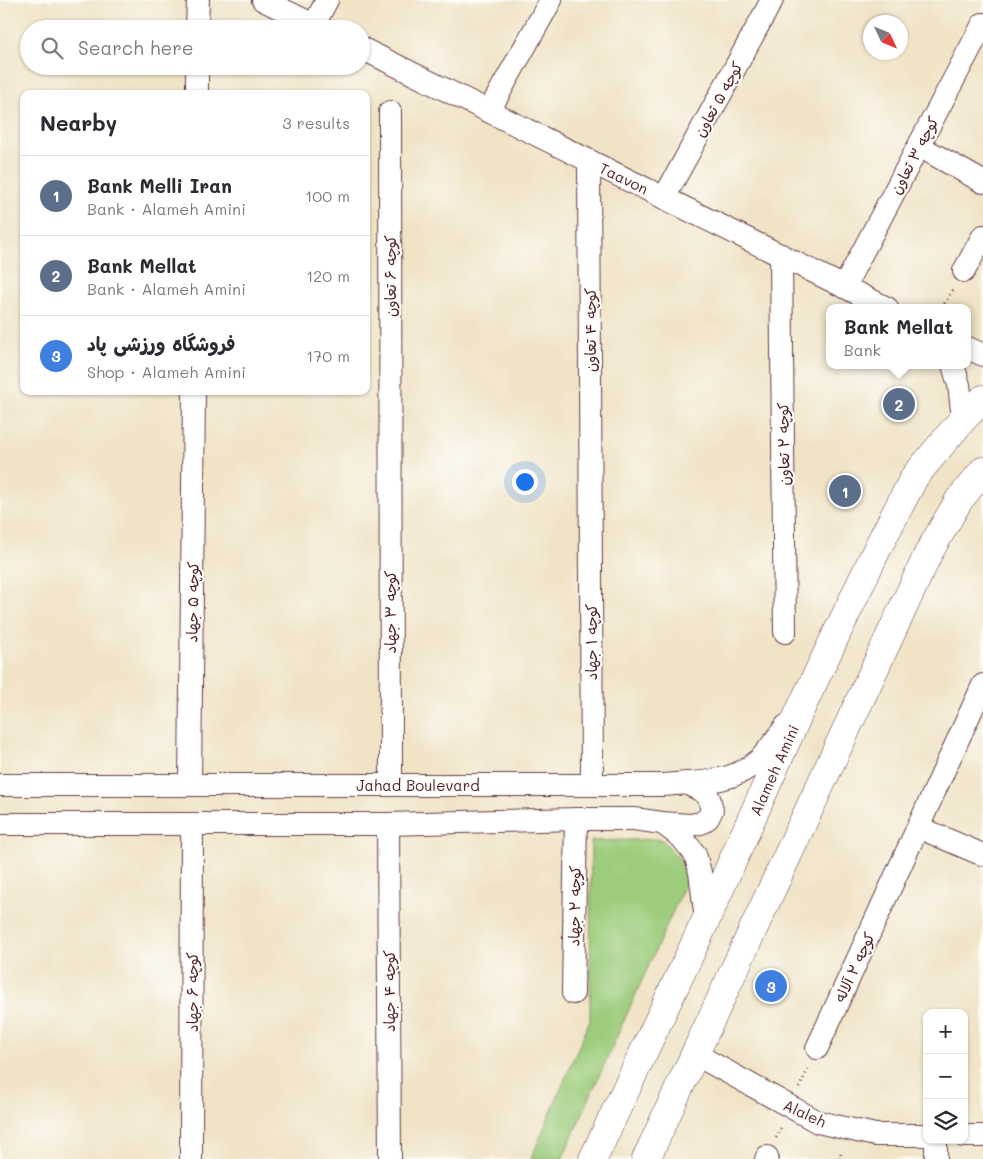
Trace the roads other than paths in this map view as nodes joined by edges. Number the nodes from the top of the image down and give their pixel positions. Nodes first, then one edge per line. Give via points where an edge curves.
1 (198, 0) edge
2 (263, 0) edge
3 (327, 0) edge
4 (551, 0) edge
5 (772, 0) edge
6 (197, 20) edge
7 (304, 20) edge
8 (320, 20) edge
9 (983, 24) edge
10 (370, 52) edge
11 (197, 75) edge
12 (197, 90) edge
13 (489, 111) junction
14 (390, 112) dead end
15 (919, 146) junction
16 (589, 161) junction
17 (983, 182) edge
18 (664, 198) junction
19 (983, 236) edge
20 (781, 255) junction
21 (964, 271) dead end
22 (844, 287) junction
23 (879, 304) edge
24 (971, 349) edge
25 (983, 355) edge
26 (954, 369) edge
27 (194, 395) edge
28 (983, 399) edge
29 (963, 419) junction
30 (390, 440) joint
31 (983, 471) edge
32 (591, 499) joint
33 (785, 632) dead end
34 (983, 686) edge
35 (803, 704) junction
36 (686, 783) junction
37 (0, 785) edge
38 (190, 785) junction
39 (391, 785) junction
40 (592, 785) junction
41 (576, 819) junction
42 (662, 823) junction
43 (0, 824) edge
44 (192, 824) junction
45 (388, 824) junction
46 (918, 828) junction
47 (983, 855) edge
48 (706, 920) junction
49 (572, 993) dead end
50 (817, 1048) road end
51 (695, 1054) junction
52 (923, 1135) edge
53 (968, 1136) edge
54 (983, 1136) edge
55 (936, 1144) edge
56 (191, 1159) edge
57 (390, 1159) edge
58 (593, 1159) edge
59 (646, 1159) edge
60 (936, 1159) edge

1 - 6 street
2 - 7 street
3 - 8 street
4 - 13 street
5 - 18 street, کوچه ۵ تعاون
9 - 15 street, کوچه ۳ تعاون
10 - 13 street, Taavon
11 - 12 street
13 - 16 street, Taavon
14 - 30 street, کوچه ۶ تعاون
15 - 17 street
15 - 22 street, کوچه ۳ تعاون
16 - 18 street, Taavon
16 - 32 street, کوچه ۴ تعاون
18 - 20 street, Taavon
19 - 21 street
20 - 22 street, Taavon
20 - 33 street, کوچه ۲ تعاون
22 - 23 street, Taavon
24 - 25 street
26 - 29 street
27 - 38 street, کوچه ۵ جهاد
28 - 29 main road, Alameh Amini
29 - 35 main road, Alameh Amini via 915,476
30 - 39 street, کوچه ۳ جهاد
31 - 51 main road via 959,500 929,552
32 - 40 street, کوچه ۱ جهاد
34 - 46 street, کوچه ۲ آلاله
35 - 36 street, Jahad Boulevard via 760,760 742,772 720,780
35 - 48 main road, Alameh Amini
36 - 40 street, Jahad Boulevard
36 - 42 street via 709,798 712,810 708,818 690,825
37 - 38 street, Jahad Boulevard
38 - 39 street, Jahad Boulevard
39 - 40 street, Jahad Boulevard
41 - 42 street via 634,819
41 - 45 street
41 - 49 street, کوچه ۲ جهاد
42 - 48 street via 682,838 695,854
43 - 44 street
44 - 45 street
44 - 56 street, کوچه ۶ جهاد
45 - 57 street, کوچه ۴ جهاد
46 - 47 street
46 - 50 street, کوچه ۲ آلاله
48 - 58 main road, Alameh Amini
51 - 52 street, Alaleh via 818,1122 875,1134
51 - 59 main road
53 - 54 street
55 - 60 street

